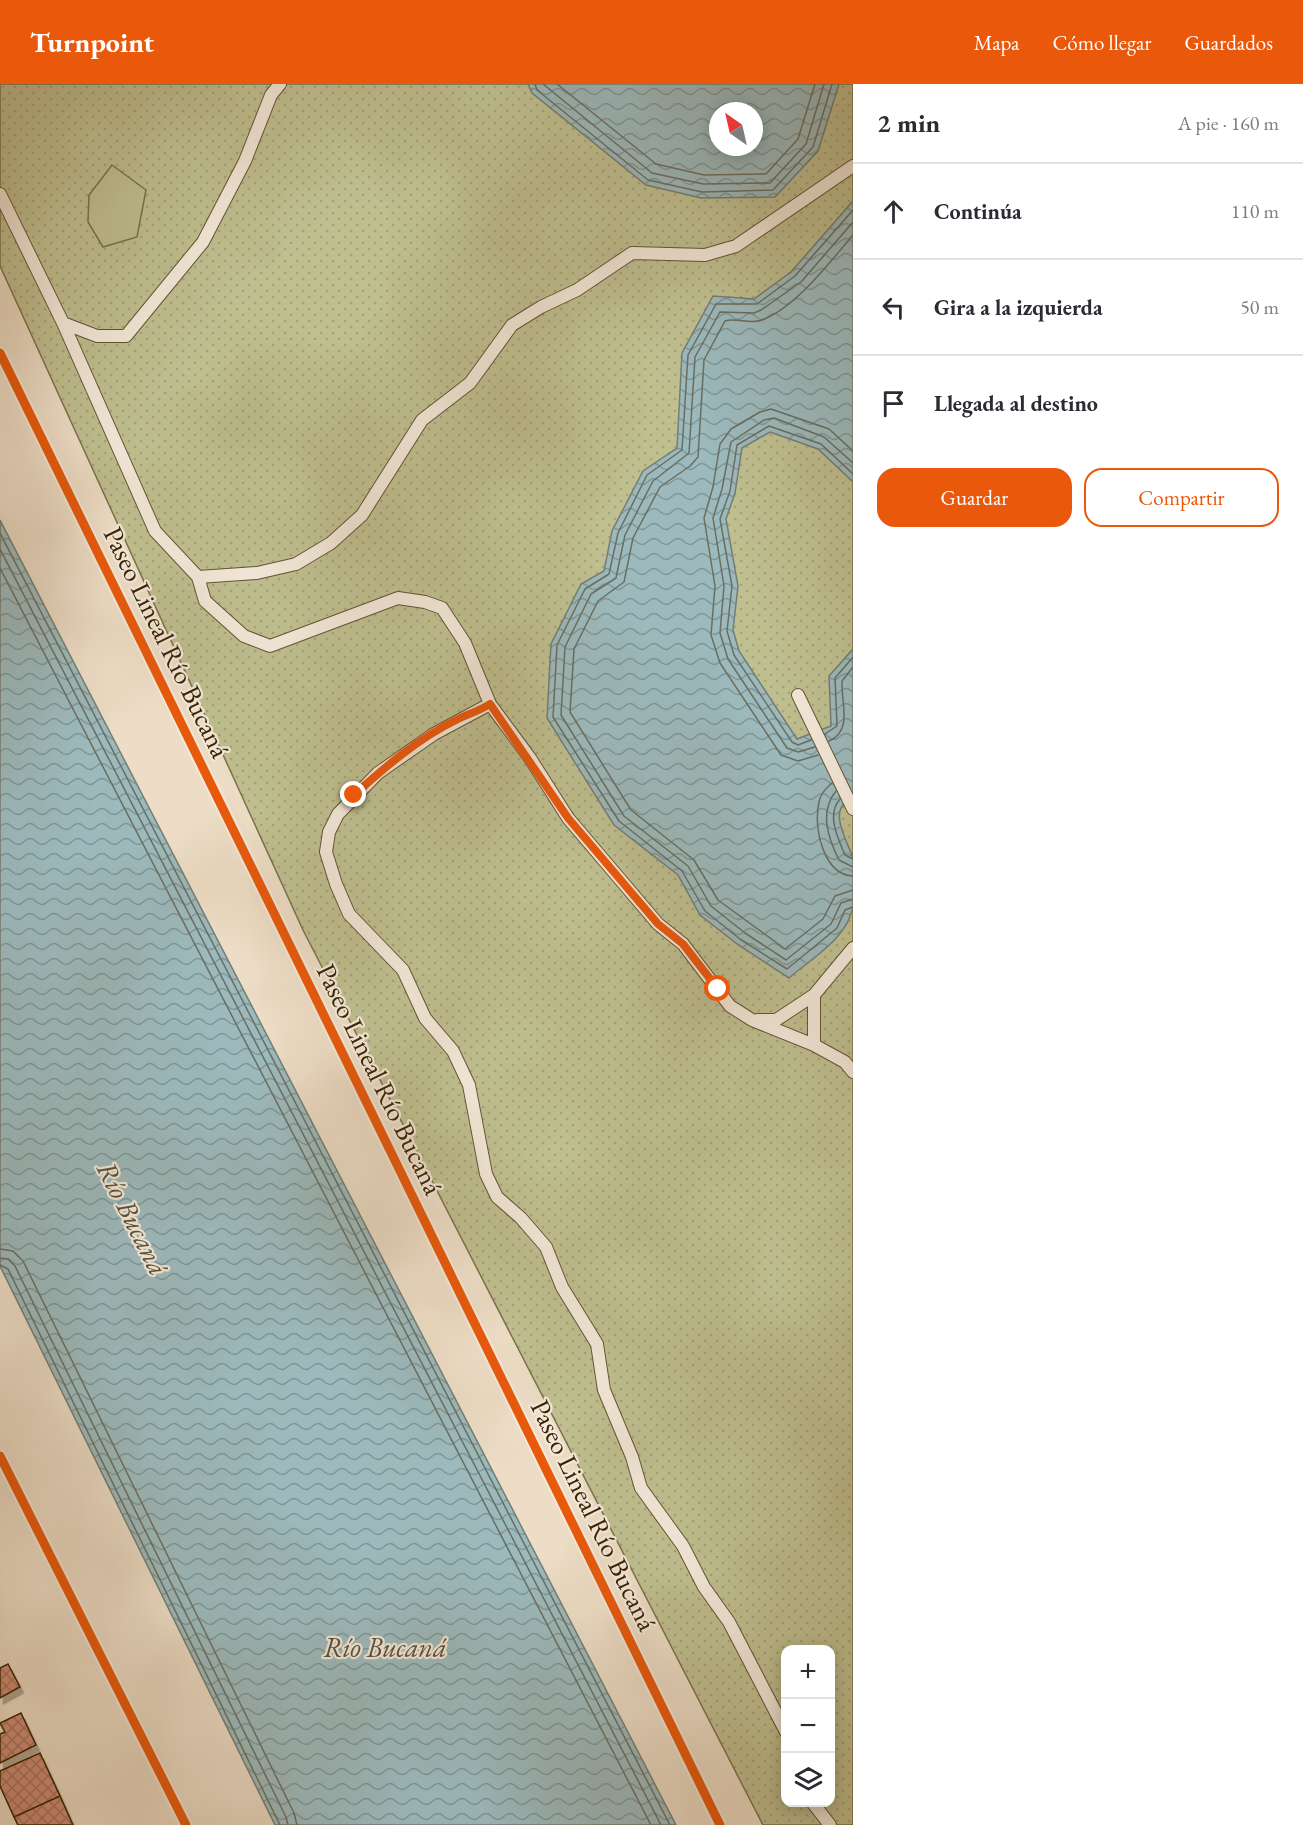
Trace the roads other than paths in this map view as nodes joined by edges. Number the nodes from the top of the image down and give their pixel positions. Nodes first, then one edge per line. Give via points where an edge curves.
1 (280, 84) edge
2 (853, 166) edge
3 (0, 194) edge
4 (63, 323) junction
5 (198, 578) junction
6 (798, 695) dead end
7 (490, 704) junction
8 (851, 806) edge
9 (853, 948) edge
10 (814, 994) junction
11 (752, 1020) junction
12 (814, 1045) junction
13 (853, 1072) edge
14 (781, 1722) edge
15 (815, 1807) edge
16 (830, 1825) edge

1 - 4 lane via 271,95 245,161 203,242 126,336 97,336
2 - 5 lane via 736,246 705,255 632,253 577,290 522,319 513,325 470,383 422,420 362,515 332,543 296,564 257,573
3 - 4 lane
4 - 5 lane via 155,531
5 - 7 lane via 205,601 212,608 244,636 270,646 398,598 442,608 465,643
6 - 8 lane
7 - 11 lane via 568,818 658,924 683,944 730,1006
7 - 14 lane via 434,734 378,773 338,814 329,832 326,852 349,914 403,970 425,1018 453,1051 469,1085 486,1174 497,1197 546,1246 562,1287 597,1344 604,1390 641,1488 683,1546 704,1587 729,1622
9 - 10 lane
10 - 11 lane via 776,1020
10 - 12 lane
11 - 12 lane
12 - 13 lane via 845,1062
15 - 16 lane

